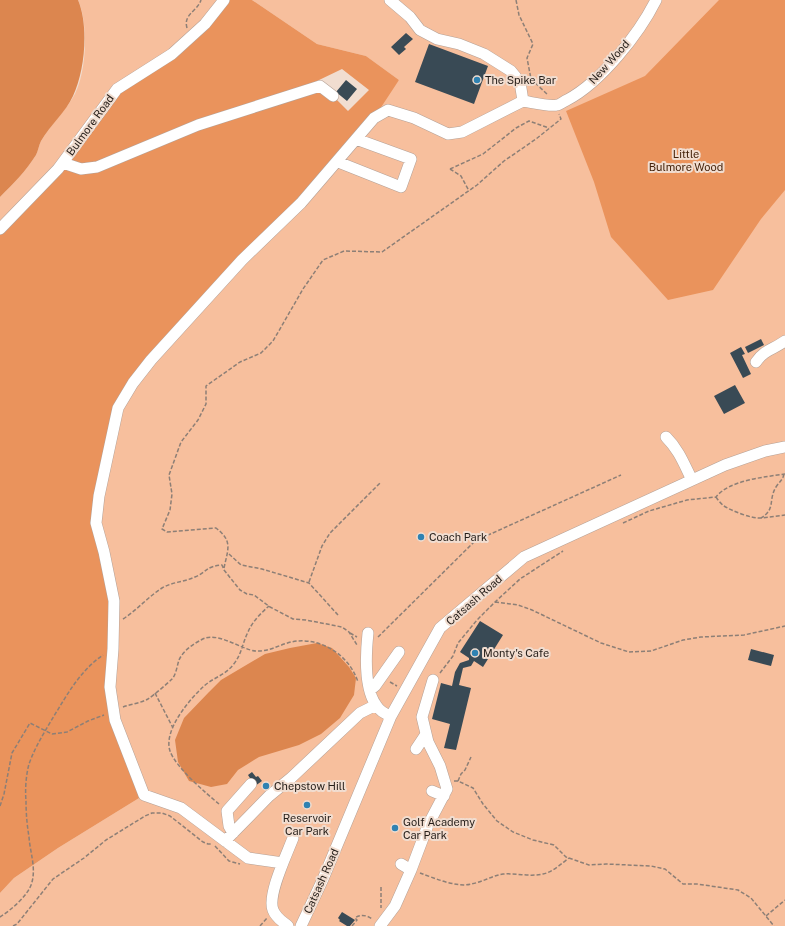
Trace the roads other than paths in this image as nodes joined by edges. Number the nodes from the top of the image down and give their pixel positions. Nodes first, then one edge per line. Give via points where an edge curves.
1 (224, 0) edge
2 (390, 0) edge
3 (656, 0) edge
4 (334, 96) dead end
5 (523, 101) junction
6 (356, 139) junction
7 (338, 162) junction
8 (63, 163) junction
9 (0, 229) edge
10 (785, 342) edge
11 (756, 362) dead end
12 (666, 437) dead end
13 (785, 447) edge
14 (692, 480) junction
15 (367, 636) road end
16 (399, 652) dead end
17 (434, 680) road end
18 (370, 690) junction
19 (376, 705) junction
20 (391, 716) junction
21 (426, 734) junction
22 (416, 749) dead end
23 (251, 784) dead end
24 (432, 791) dead end
25 (444, 796) junction
26 (229, 837) junction
27 (293, 838) dead end
28 (283, 863) junction
29 (401, 864) dead end
30 (411, 870) junction
31 (288, 926) edge
32 (301, 926) edge
33 (380, 926) edge

1 - 8 street, Bulmore Road via 205,24 172,54 117,89
2 - 5 street via 410,17 420,30 437,39 484,54 512,71 520,82
3 - 5 street, New Wood via 649,14 618,56 597,79 576,95 556,105
4 - 8 street via 320,86 198,125 97,167 81,169
5 - 6 street via 462,132 448,134 414,118 388,110 374,118
6 - 7 street
6 - 7 street via 411,159 400,187
7 - 26 street via 301,203 242,260 133,383 118,408 99,496 96,523 114,602 110,687 115,720 144,795 181,808
8 - 9 street, Bulmore Road
10 - 11 street via 771,348
12 - 14 street via 675,446
13 - 14 street, Catsash Road via 725,465
14 - 20 street, Catsash Road via 524,556 440,628
15 - 18 street via 366,656
16 - 18 street
17 - 21 street via 422,716
18 - 19 street
19 - 20 street
19 - 26 street via 360,713 269,796
20 - 32 street, Catsash Road
21 - 22 street
21 - 25 street via 447,789
23 - 26 street via 227,811
24 - 25 street
25 - 30 street via 428,825
26 - 28 street via 248,858
27 - 28 street
28 - 31 street via 271,903 277,918
29 - 30 street
30 - 33 street via 395,906

